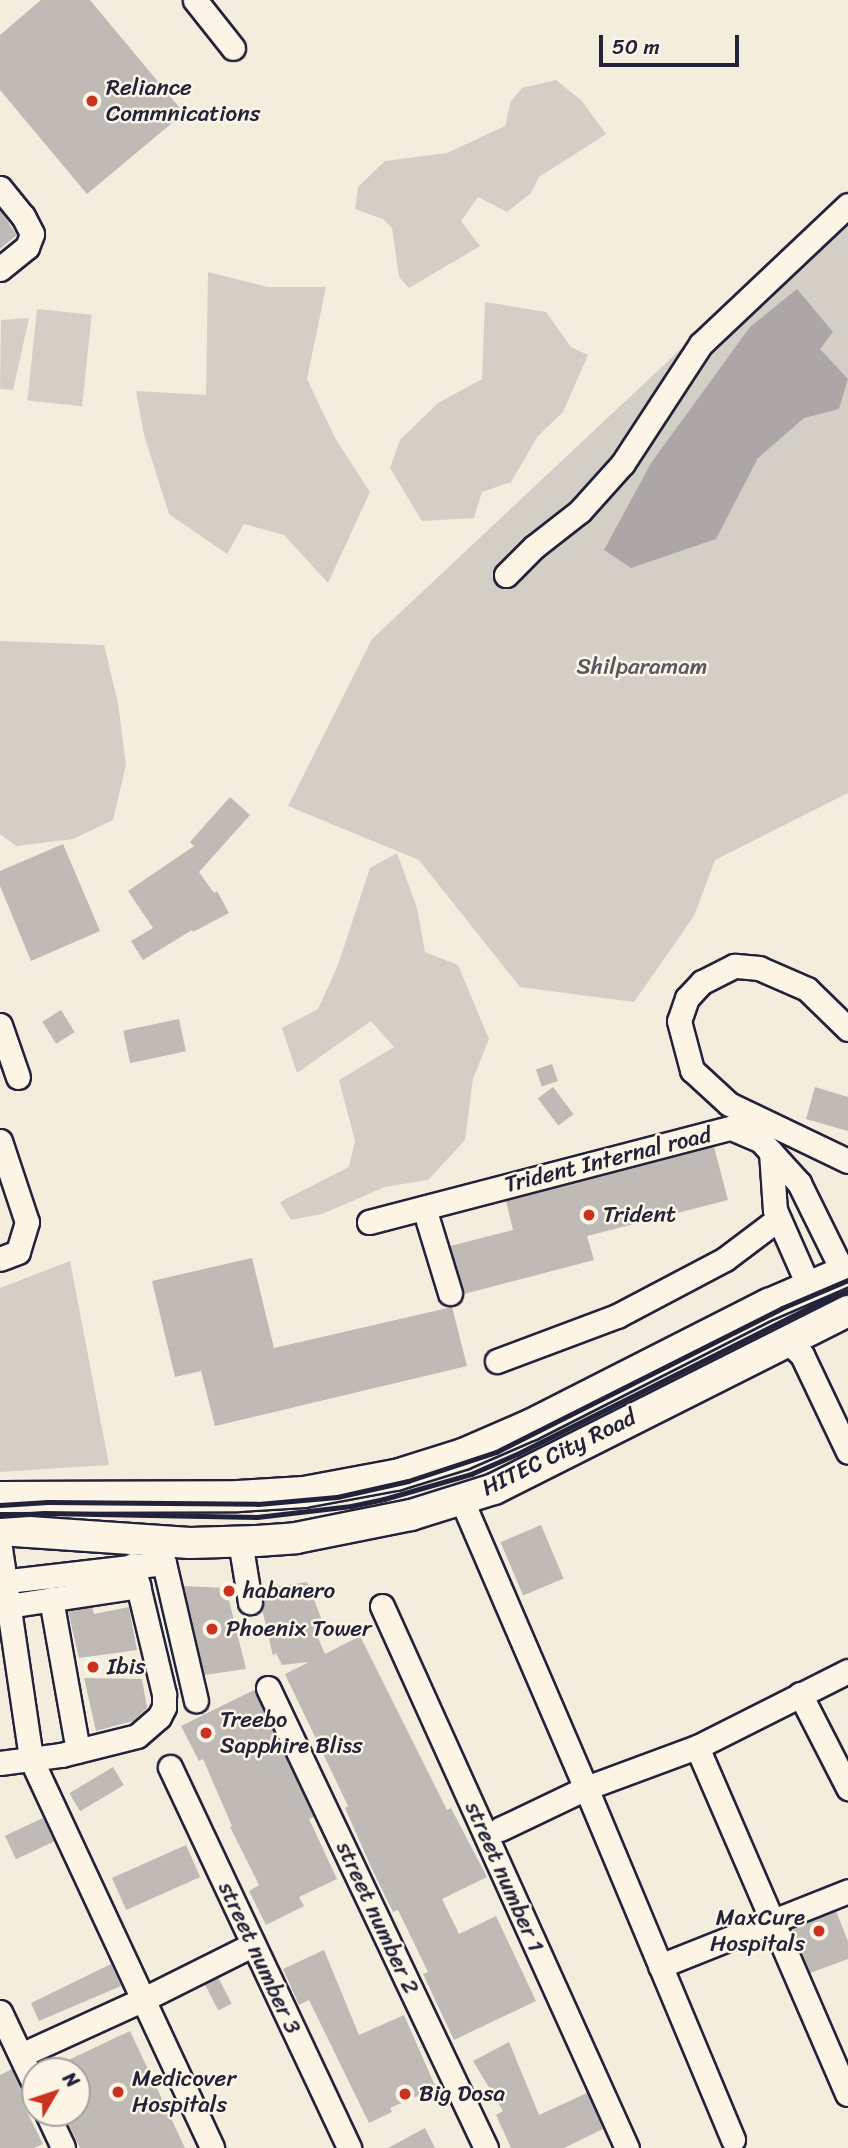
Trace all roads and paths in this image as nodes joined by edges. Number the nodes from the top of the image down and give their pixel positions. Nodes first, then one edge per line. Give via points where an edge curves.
1 (195, 0) edge
2 (233, 48) dead end
3 (0, 188) edge
4 (848, 205) edge
5 (0, 269) edge
6 (506, 575) dead end
7 (0, 1026) edge
8 (848, 1029) edge
9 (19, 1077) dead end
10 (0, 1142) edge
11 (771, 1152) junction
12 (848, 1161) edge
13 (424, 1208) junction
14 (778, 1219) junction
15 (369, 1222) dead end
16 (0, 1259) edge
17 (845, 1271) edge
18 (808, 1287) junction
19 (450, 1293) dead end
20 (848, 1311) edge
21 (786, 1340) junction
22 (497, 1361) dead end
23 (848, 1452) edge
24 (0, 1497) edge
25 (458, 1499) junction
26 (0, 1530) edge
27 (240, 1541) junction
28 (0, 1548) edge
29 (135, 1575) junction
30 (2, 1582) edge
31 (51, 1599) junction
32 (250, 1602) dead end
33 (8, 1606) junction
34 (382, 1606) dead end
35 (848, 1671) edge
36 (268, 1688) dead end
37 (800, 1694) junction
38 (198, 1695) dead end
39 (697, 1747) junction
40 (78, 1751) junction
41 (31, 1759) junction
42 (0, 1763) edge
43 (170, 1768) dead end
44 (586, 1788) junction
45 (848, 1788) edge
46 (499, 1829) dead end
47 (848, 1891) edge
48 (772, 1920) junction
49 (251, 1945) junction
50 (660, 1966) junction
51 (144, 1999) junction
52 (0, 2012) edge
53 (21, 2055) joint
54 (847, 2094) edge
55 (53, 2127) edge
56 (733, 2140) dead end
57 (62, 2148) edge
58 (212, 2148) edge
59 (349, 2148) edge
60 (486, 2148) edge
61 (627, 2148) edge

1 - 2 street
3 - 5 street via 32,234 27,247
4 - 6 street via 701,344 624,463 580,511
7 - 9 street
8 - 12 street via 807,989 759,968 734,966 702,982 687,998 678,1021 692,1070 729,1104
10 - 16 street via 27,1222 18,1252
11 - 13 street, Trident Internal road via 748,1133 731,1128
11 - 14 street
11 - 17 street, Trident Internal road via 799,1183
13 - 15 street, Trident Internal road
13 - 19 street
14 - 18 street
14 - 22 street via 725,1259 617,1316
17 - 18 main road, HITEC City Road
18 - 24 main road, HITEC City Road via 518,1431 396,1475 304,1492 238,1496
20 - 21 main road, HITEC City Road
21 - 23 street via 802,1355
21 - 25 main road, HITEC City Road via 494,1489
25 - 27 main road, HITEC City Road via 411,1515 309,1535
25 - 44 street
26 - 27 main road, HITEC City Road
27 - 32 street
28 - 30 street
29 - 30 street
29 - 31 street
29 - 38 street via 169,1562
29 - 40 street via 164,1707 137,1736
30 - 33 street
31 - 33 street
31 - 40 street
33 - 41 street
34 - 61 street, street number 1
35 - 37 street
36 - 60 street, street number 2
37 - 39 street
37 - 45 street
39 - 44 street
39 - 48 street
40 - 41 street
41 - 42 street
41 - 51 street
43 - 49 street, street number 3
44 - 46 street
44 - 50 street
47 - 48 street
48 - 50 street
48 - 54 street
49 - 51 street
49 - 59 street, street number 3
50 - 56 street
51 - 53 street
51 - 58 street
52 - 53 street
55 - 57 street

